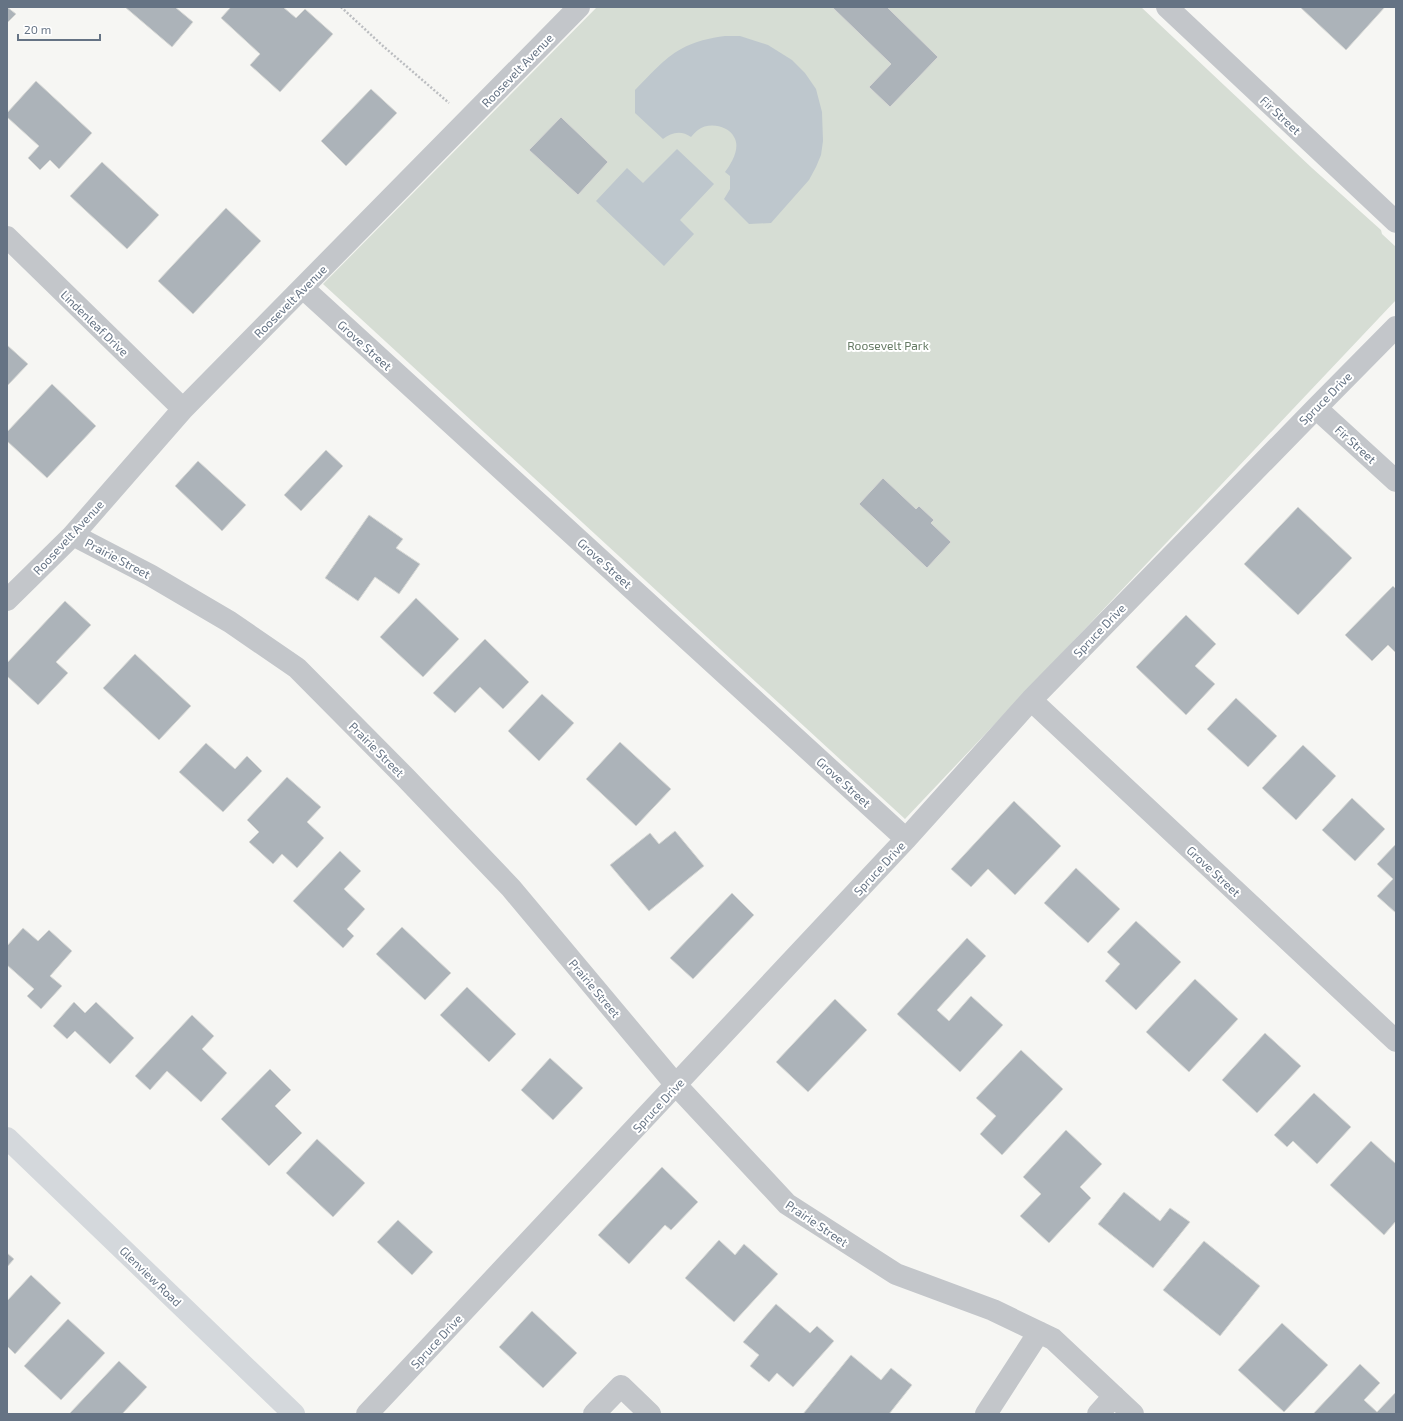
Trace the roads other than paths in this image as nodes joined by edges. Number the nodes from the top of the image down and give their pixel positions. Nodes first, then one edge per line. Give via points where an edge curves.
1 (579, 7) edge
2 (1166, 7) edge
3 (1396, 222) edge
4 (7, 237) edge
5 (303, 288) junction
6 (1396, 327) edge
7 (1316, 408) junction
8 (183, 409) junction
9 (1396, 481) edge
10 (73, 535) junction
11 (7, 600) edge
12 (1031, 700) junction
13 (906, 838) junction
14 (1396, 1041) edge
15 (676, 1085) junction
16 (7, 1138) edge
17 (1039, 1332) junction
18 (1114, 1396) junction
19 (294, 1414) edge
20 (367, 1414) edge
21 (594, 1414) edge
22 (650, 1414) edge
23 (986, 1414) edge
24 (1098, 1414) edge
25 (1133, 1414) edge

1 - 5 street, Roosevelt Avenue
2 - 3 street, Fir Street
4 - 8 street, Lindenleaf Drive
5 - 8 street, Roosevelt Avenue
5 - 13 street, Grove Street
6 - 7 street, Spruce Drive
7 - 9 street, Fir Street
7 - 12 street, Spruce Drive
8 - 10 street, Roosevelt Avenue
10 - 11 street, Roosevelt Avenue
10 - 15 street, Prairie Street via 150,575 230,622 297,668 511,888
12 - 13 street, Spruce Drive
12 - 14 street, Grove Street
13 - 15 street, Spruce Drive
15 - 17 street, Prairie Street via 787,1204 896,1274 993,1310
15 - 20 street, Spruce Drive
16 - 19 main road, Glenview Road
17 - 18 street, Prairie Street via 1053,1339
17 - 23 street
18 - 24 street
18 - 25 street, Prairie Street
21 - 22 street via 622,1386

